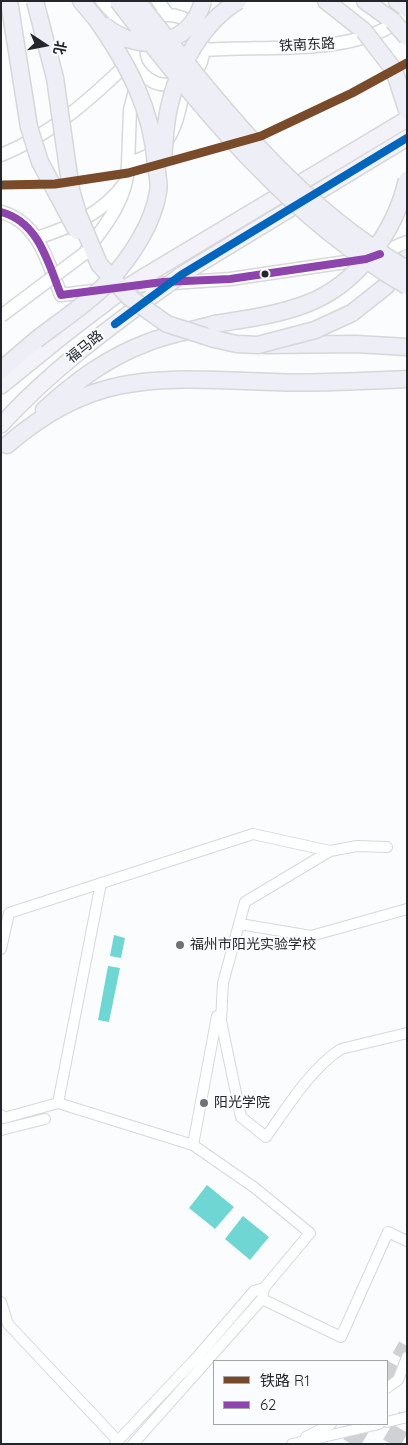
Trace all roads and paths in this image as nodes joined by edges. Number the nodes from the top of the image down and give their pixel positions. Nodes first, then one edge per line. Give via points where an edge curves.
1 (9, 1) edge
2 (35, 1) edge
3 (81, 1) edge
4 (102, 1) edge
5 (118, 1) edge
6 (137, 1) edge
7 (158, 1) edge
8 (203, 1) edge
9 (238, 1) edge
10 (326, 1) edge
11 (365, 1) edge
12 (396, 1) edge
13 (407, 9) edge
14 (168, 15) junction
15 (407, 17) edge
16 (97, 20) junction
17 (407, 37) edge
18 (135, 38) junction
19 (202, 50) junction
20 (133, 57) junction
21 (140, 71) junction
22 (183, 81) junction
23 (407, 110) edge
24 (407, 119) edge
25 (407, 138) edge
26 (1, 155) edge
27 (128, 164) junction
28 (407, 180) edge
29 (125, 183) junction
30 (158, 191) junction
31 (1, 212) edge
32 (38, 238) junction
33 (407, 242) edge
34 (407, 258) edge
35 (99, 264) junction
36 (407, 269) edge
37 (407, 286) edge
38 (1, 316) edge
39 (258, 345) junction
40 (407, 347) edge
41 (1, 370) edge
42 (407, 379) edge
43 (1, 386) edge
44 (1, 425) edge
45 (4, 448) edge
46 (387, 847) dead end
47 (330, 851) junction
48 (101, 883) junction
49 (407, 909) edge
50 (240, 924) junction
51 (1, 949) edge
52 (223, 983) junction
53 (407, 1033) edge
54 (58, 1103) junction
55 (1, 1115) edge
56 (45, 1119) dead end
57 (1, 1130) edge
58 (193, 1145) junction
59 (407, 1241) edge
60 (264, 1288) junction
61 (262, 1298) junction
62 (1, 1302) edge
63 (407, 1357) edge
64 (388, 1387) edge
65 (146, 1413) junction
66 (407, 1417) edge
67 (157, 1420) junction
68 (388, 1422) edge
69 (329, 1425) edge
70 (375, 1425) edge
71 (117, 1443) edge
72 (133, 1444) edge
73 (292, 1444) edge

1 - 35 highway, bridge via 22,94 40,162 67,214
2 - 35 highway, bridge via 55,78 71,190 83,229
3 - 16 highway
4 - 18 street
5 - 37 highway, bridge via 268,178 344,246
6 - 36 highway, bridge via 286,176 343,227
7 - 14 street
8 - 16 highway, bridge via 198,17 189,27 162,42 130,41
9 - 30 highway, bridge via 214,19 192,50 174,87 168,109
10 - 23 highway, bridge via 376,43 394,70
11 - 17 highway, bridge via 394,21
12 - 13 highway
14 - 18 street via 148,21
14 - 19 street via 190,22 199,35
15 - 19 street, 铁南东路 via 378,33 347,42
16 - 30 highway, bridge via 119,52 147,110 154,142
18 - 20 street
19 - 22 street via 197,68
20 - 21 street
20 - 26 street via 69,114 30,142
21 - 22 street via 155,83 164,85
21 - 27 street via 130,110
22 - 27 street via 183,96 171,133 158,151
24 - 43 main road, 福马路, bridge via 124,289
25 - 44 main road, 福马路, bridge via 181,275 86,345
27 - 29 street
28 - 45 highway, bridge via 386,233 371,255 338,286 290,309 150,341 106,361 74,383
29 - 32 street via 112,199 90,216 67,229
29 - 38 street, bridge via 113,215 85,253
30 - 41 highway, bridge via 148,223 136,245 108,282
31 - 32 street via 19,219
32 - 33 street via 61,295 163,282 230,279 366,259
34 - 39 highway, bridge via 386,286 352,312 314,330
35 - 39 highway, bridge via 129,297 167,324 214,339
39 - 40 highway, bridge
42 - 45 highway via 322,383 138,381 98,391 33,423
46 - 47 street via 357,846
47 - 48 street via 254,834
47 - 50 street via 245,902
48 - 51 street via 9,913
48 - 54 street
49 - 50 street via 311,936
50 - 52 street
52 - 53 street via 220,1020 242,1117 266,1137 316,1071 333,1054 340,1049
52 - 58 street
54 - 55 street via 4,1118
54 - 58 street
56 - 57 street
58 - 60 street via 255,1188 310,1233
59 - 61 street via 388,1232 341,1337
60 - 61 street
60 - 65 street via 254,1291
61 - 67 street
62 - 71 street via 8,1324
63 - 64 street via 398,1380
65 - 67 street
65 - 71 street
66 - 68 street
67 - 72 street
69 - 73 street
70 - 73 street

